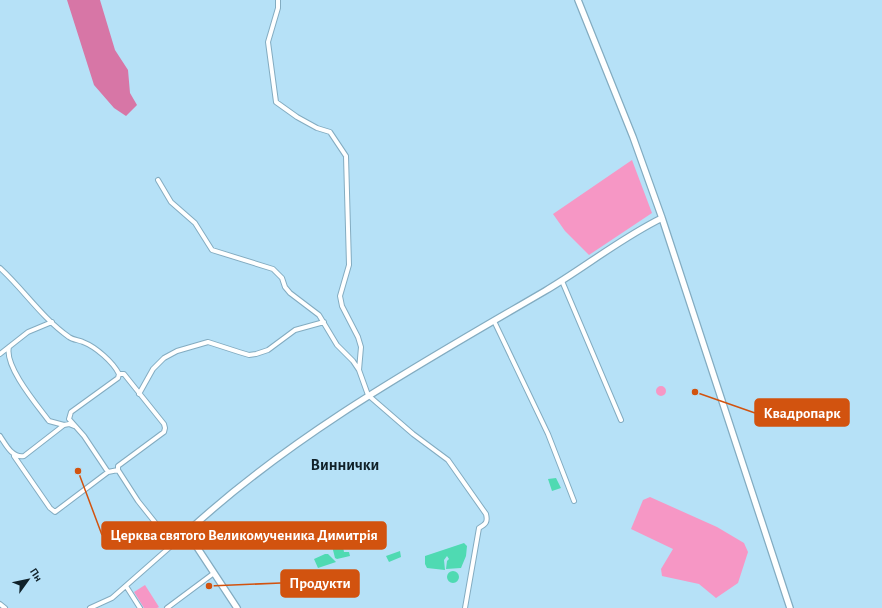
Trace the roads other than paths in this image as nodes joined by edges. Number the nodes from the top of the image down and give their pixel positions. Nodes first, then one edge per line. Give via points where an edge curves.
1 (278, 0) edge
2 (578, 0) edge
3 (158, 180) dead end
4 (662, 218) junction
5 (0, 268) edge
6 (562, 281) junction
7 (494, 321) junction
8 (52, 322) junction
9 (324, 322) junction
10 (9, 346) junction
11 (0, 354) edge
12 (358, 370) junction
13 (119, 374) junction
14 (139, 394) junction
15 (368, 395) junction
16 (621, 420) dead end
17 (64, 425) junction
18 (76, 427) junction
19 (0, 436) edge
20 (14, 456) junction
21 (118, 470) junction
22 (108, 472) junction
23 (574, 501) dead end
24 (187, 532) junction
25 (173, 545) junction
26 (214, 573) junction
27 (126, 586) junction
28 (0, 604) edge
29 (5, 608) edge
30 (90, 608) edge
31 (140, 608) edge
32 (167, 608) edge
33 (238, 608) edge
34 (465, 608) edge
35 (790, 608) edge

1 - 12 street via 268,42 276,102 297,117 330,132 346,156 349,265 340,296 361,347
2 - 4 street via 634,137
3 - 9 street via 171,202 195,223 212,250 273,269 282,278 290,293 312,308
4 - 6 street via 618,243
4 - 35 street
5 - 8 street
6 - 7 street
6 - 16 street
7 - 15 street
7 - 23 street via 548,434
8 - 10 street via 28,332
8 - 13 street via 70,338 92,347 116,368
9 - 12 street via 337,345
9 - 14 street via 295,330 268,350 256,354 249,355 208,342 177,351 152,368
10 - 11 street
10 - 17 street via 9,362 25,387 49,421
12 - 15 street
13 - 14 street via 124,374
13 - 18 street via 118,378 71,412 69,419
14 - 21 street via 165,428 164,432 118,466
15 - 24 street via 280,455
15 - 34 street via 448,460 486,514 487,520 479,528
17 - 18 street
17 - 20 street via 24,456
18 - 22 street
19 - 20 street
20 - 22 street via 55,512
21 - 22 street
21 - 25 street via 138,501
24 - 25 street
24 - 26 street
25 - 27 street
26 - 32 street
26 - 33 street
27 - 30 street via 112,598
27 - 31 street
28 - 29 street

